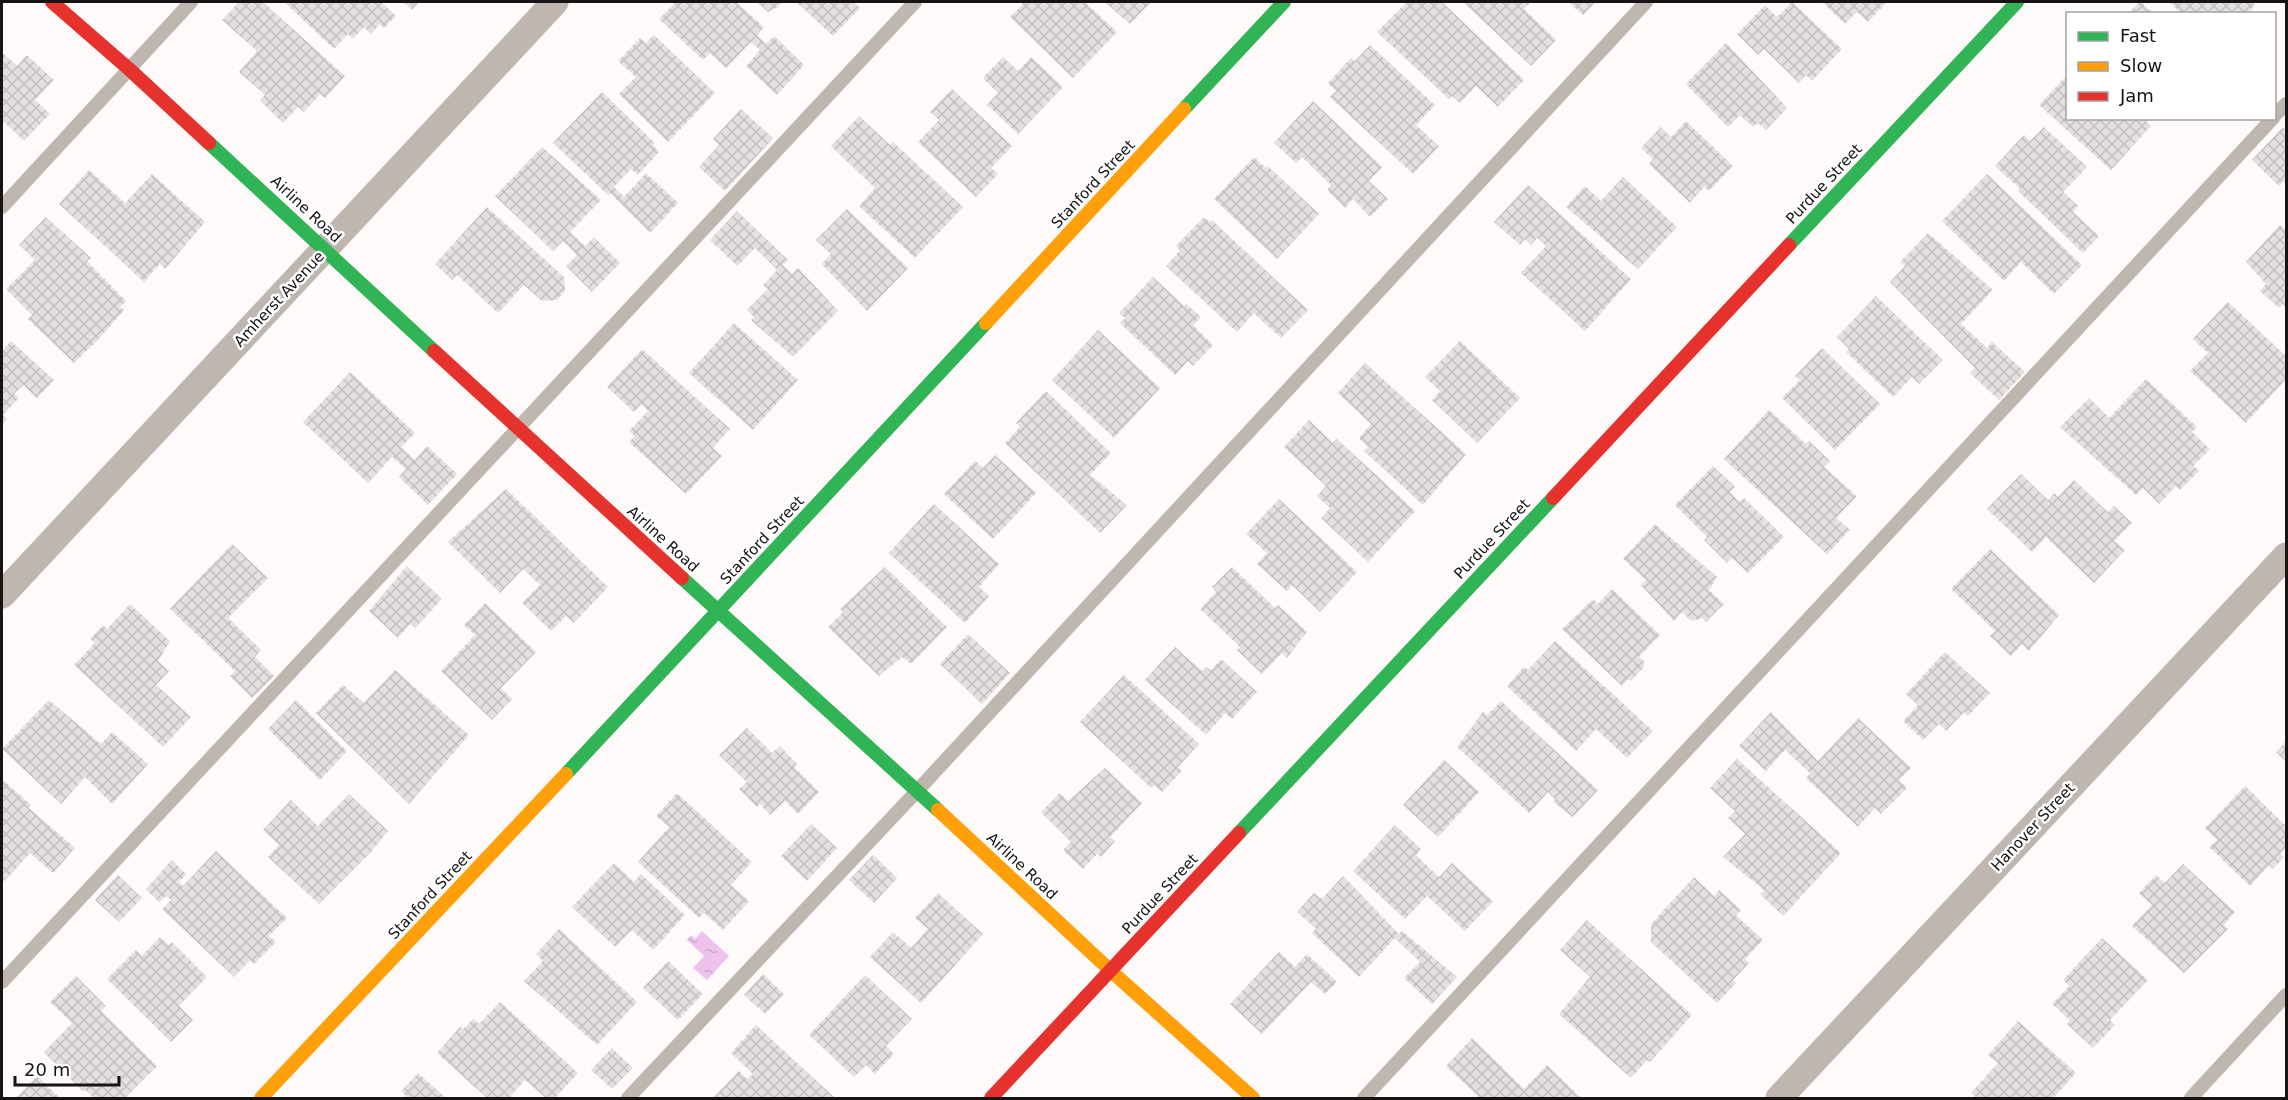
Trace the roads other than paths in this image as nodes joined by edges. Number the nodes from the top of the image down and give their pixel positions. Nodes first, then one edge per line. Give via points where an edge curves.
1 (52, 2) edge
2 (191, 2) edge
3 (555, 2) edge
4 (915, 2) edge
5 (1284, 2) edge
6 (1646, 2) edge
7 (2017, 2) edge
8 (129, 69) junction
9 (2271, 120) edge
10 (2, 207) edge
11 (326, 249) junction
12 (518, 429) junction
13 (2286, 556) edge
14 (2, 595) edge
15 (718, 612) junction
16 (917, 791) junction
17 (1111, 971) junction
18 (2, 982) edge
19 (2286, 995) edge
20 (261, 1098) edge
21 (628, 1098) edge
22 (991, 1098) edge
23 (1253, 1098) edge
24 (1364, 1098) edge
25 (1779, 1098) edge
26 (2191, 1098) edge

1 - 8 street, Airline Road
2 - 8 lane
3 - 11 street, Amherst Avenue
4 - 12 lane
5 - 15 street, Stanford Street
6 - 16 lane
7 - 17 street, Purdue Street
8 - 10 lane
8 - 11 street, Airline Road
9 - 24 lane
11 - 12 street, Airline Road
11 - 14 street, Amherst Avenue
12 - 15 street, Airline Road
12 - 18 lane
13 - 25 street, Hanover Street
15 - 16 street, Airline Road
15 - 20 street, Stanford Street
16 - 17 street, Airline Road
16 - 21 lane
17 - 22 street, Purdue Street
17 - 23 street, Airline Road
19 - 26 lane

